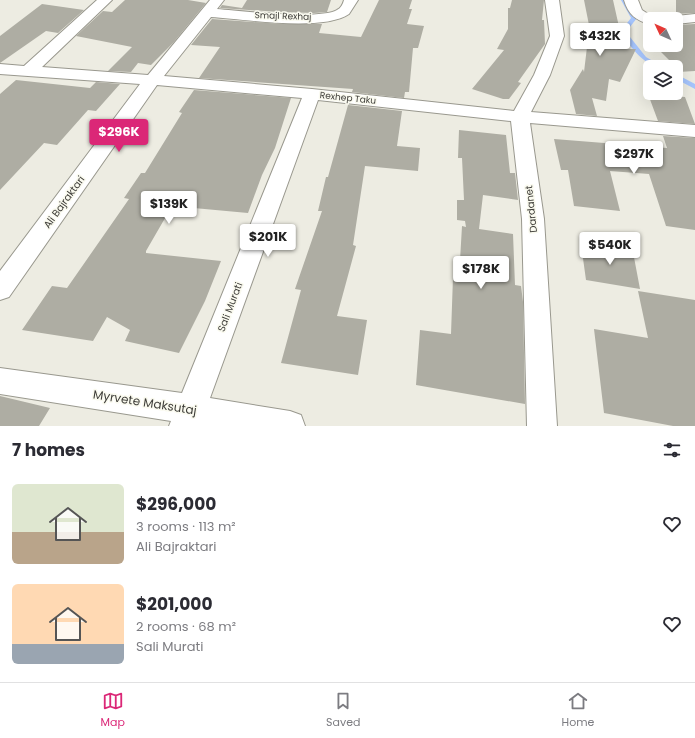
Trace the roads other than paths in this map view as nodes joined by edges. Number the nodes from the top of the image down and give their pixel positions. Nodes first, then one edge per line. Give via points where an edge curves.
1 (105, 0) edge
2 (351, 0) edge
3 (552, 0) edge
4 (631, 0) edge
5 (212, 6) edge
6 (643, 18) edge
7 (695, 18) edge
8 (683, 19) edge
9 (0, 69) edge
10 (28, 71) junction
11 (152, 80) junction
12 (312, 94) junction
13 (520, 117) junction
14 (695, 131) edge
15 (0, 290) edge
16 (0, 381) edge
17 (187, 417) edge
18 (290, 426) edge
19 (542, 426) edge

1 - 10 street
2 - 5 street, Smajl Rexhaj via 344,12 328,17 289,18
3 - 13 street via 557,36 542,75
4 - 6 street via 633,8
5 - 11 street, Ali Bajraktari
7 - 8 street
9 - 10 street, Rexhep Taku
10 - 11 street, Rexhep Taku
11 - 12 street, Rexhep Taku
11 - 15 street, Ali Bajraktari
12 - 13 street, Rexhep Taku
12 - 17 street, Sali Murati
13 - 14 street, Rexhep Taku
13 - 19 street, Dardanet via 533,219
16 - 17 street, Myrvete Maksutaj
17 - 18 street, Myrvete Maksutaj

